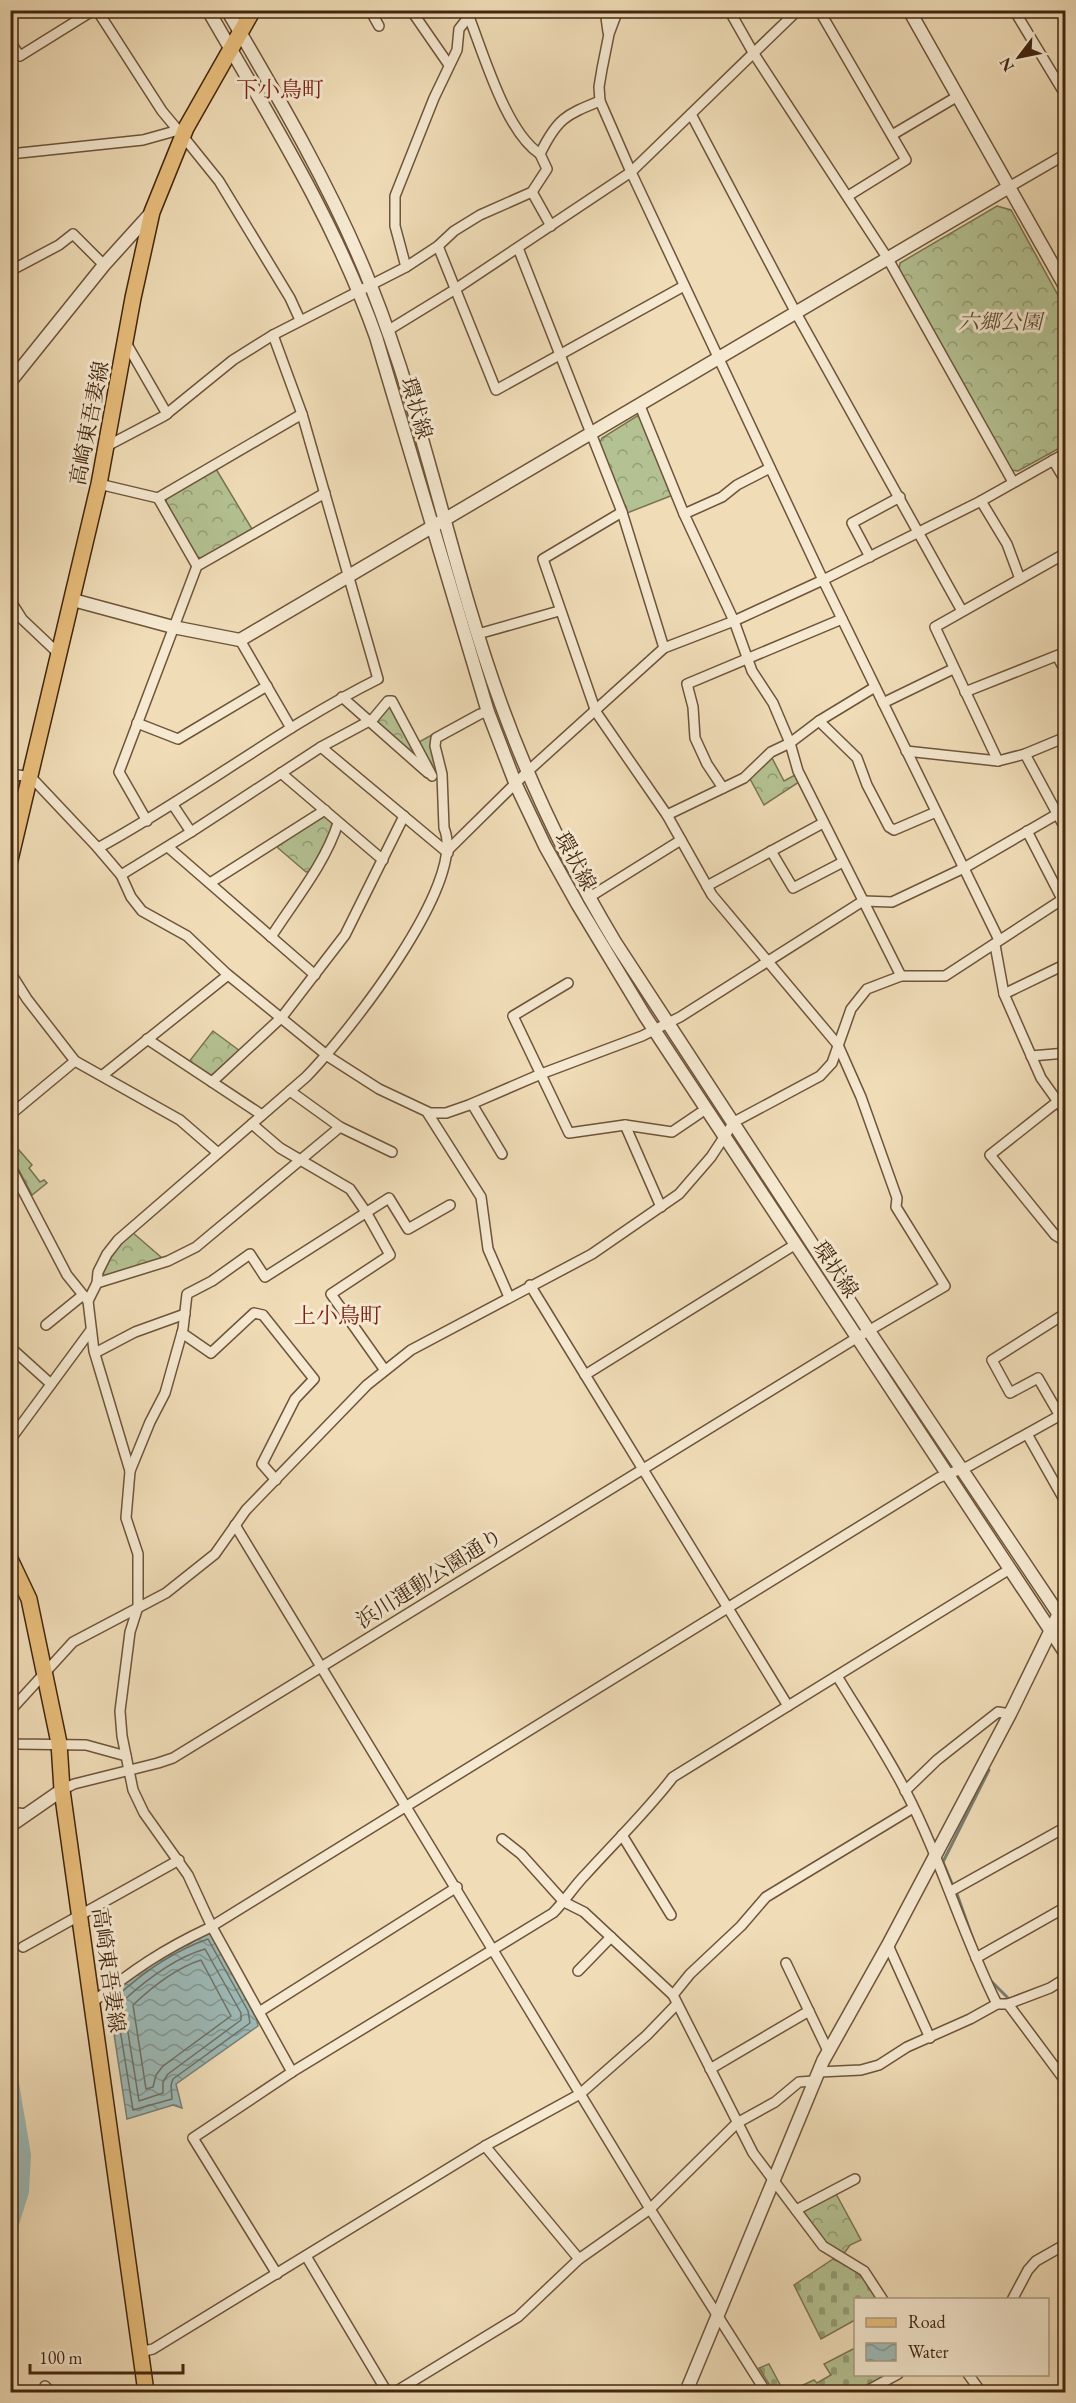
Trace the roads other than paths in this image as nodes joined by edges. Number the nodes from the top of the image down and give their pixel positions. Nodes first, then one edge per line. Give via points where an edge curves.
1 (95, 10) edge
2 (208, 10) edge
3 (227, 10) edge
4 (253, 10) edge
5 (370, 10) edge
6 (411, 10) edge
7 (605, 10) edge
8 (618, 10) edge
9 (729, 10) edge
10 (798, 10) edge
11 (819, 10) edge
12 (909, 10) edge
13 (1014, 10) edge
14 (471, 14) edge
15 (379, 26) dead end
16 (240, 34) junction
17 (609, 34) junction
18 (10, 42) edge
19 (231, 51) junction
20 (754, 54) junction
21 (449, 65) junction
22 (958, 96) junction
23 (1065, 96) edge
24 (600, 101) junction
25 (691, 114) junction
26 (181, 131) junction
27 (892, 135) junction
28 (10, 154) edge
29 (540, 154) junction
30 (1065, 154) edge
31 (631, 172) junction
32 (1009, 187) junction
33 (532, 192) junction
34 (848, 196) junction
35 (152, 212) junction
36 (551, 226) junction
37 (438, 246) junction
38 (518, 248) junction
39 (888, 259) junction
40 (104, 265) junction
41 (406, 267) junction
42 (10, 271) edge
43 (684, 286) junction
44 (365, 288) junction
45 (1065, 288) edge
46 (454, 290) junction
47 (796, 313) junction
48 (300, 320) junction
49 (387, 331) junction
50 (273, 335) junction
51 (125, 341) junction
52 (561, 354) junction
53 (718, 359) junction
54 (10, 382) edge
55 (640, 406) junction
56 (167, 414) junction
57 (302, 414) junction
58 (591, 435) junction
59 (107, 446) junction
60 (1065, 453) edge
61 (1053, 460) junction
62 (770, 468) junction
63 (1013, 482) junction
64 (1065, 482) edge
65 (99, 484) junction
66 (325, 493) junction
67 (900, 497) junction
68 (158, 498) junction
69 (981, 501) junction
70 (622, 512) junction
71 (684, 514) junction
72 (445, 518) junction
73 (431, 526) junction
74 (919, 533) junction
75 (1065, 553) edge
76 (870, 557) junction
77 (197, 566) junction
78 (349, 577) junction
79 (1020, 579) junction
80 (823, 580) junction
81 (10, 600) edge
82 (73, 600) junction
83 (560, 611) junction
84 (962, 611) junction
85 (842, 620) junction
86 (734, 621) junction
87 (173, 627) junction
88 (478, 634) junction
89 (240, 640) junction
90 (664, 648) junction
91 (1061, 654) edge
92 (60, 655) junction
93 (748, 658) junction
94 (953, 669) junction
95 (1065, 672) edge
96 (267, 686) junction
97 (875, 687) junction
98 (965, 692) junction
99 (342, 697) junction
100 (883, 703) junction
101 (488, 712) junction
102 (596, 712) junction
103 (368, 721) junction
104 (819, 721) junction
105 (137, 723) junction
106 (291, 728) junction
107 (1065, 737) edge
108 (790, 743) junction
109 (321, 747) junction
110 (906, 751) junction
111 (1025, 754) junction
112 (998, 760) junction
113 (527, 772) junction
114 (281, 773) junction
115 (432, 776) junction
116 (31, 777) junction
117 (10, 781) edge
118 (516, 785) junction
119 (723, 788) junction
120 (443, 789) junction
121 (173, 805) junction
122 (325, 810) junction
123 (936, 812) junction
124 (1061, 812) edge
125 (667, 815) junction
126 (404, 816) junction
127 (147, 822) junction
128 (338, 823) junction
129 (823, 823) junction
130 (1065, 830) edge
131 (1027, 831) junction
132 (191, 832) junction
133 (681, 840) junction
134 (168, 847) junction
135 (98, 848) junction
136 (771, 851) junction
137 (448, 852) junction
138 (10, 860) edge
139 (383, 860) junction
140 (843, 862) junction
141 (964, 868) junction
142 (121, 875) junction
143 (210, 883) junction
144 (707, 886) junction
145 (588, 898) junction
146 (1064, 898) edge
147 (863, 901) junction
148 (271, 937) junction
149 (997, 942) junction
150 (767, 963) junction
151 (1065, 964) edge
152 (10, 972) edge
153 (228, 975) junction
154 (315, 975) junction
155 (902, 976) junction
156 (568, 983) dead end
157 (1004, 994) junction
158 (282, 1017) junction
159 (669, 1023) junction
160 (654, 1030) junction
161 (147, 1040) junction
162 (838, 1045) junction
163 (1065, 1053) edge
164 (327, 1055) junction
165 (1031, 1056) junction
166 (75, 1061) junction
167 (541, 1074) junction
168 (103, 1075) junction
169 (212, 1082) junction
170 (290, 1091) junction
171 (1057, 1102) junction
172 (472, 1104) junction
173 (427, 1112) junction
174 (700, 1113) dead end
175 (1065, 1113) edge
176 (10, 1115) edge
177 (262, 1115) junction
178 (734, 1122) junction
179 (252, 1124) junction
180 (625, 1125) junction
181 (340, 1126) junction
182 (724, 1137) junction
183 (392, 1152) dead end
184 (218, 1153) junction
185 (502, 1154) dead end
186 (300, 1160) junction
187 (10, 1166) edge
188 (450, 1205) dead end
189 (662, 1207) junction
190 (366, 1212) junction
191 (1065, 1242) edge
192 (796, 1244) junction
193 (97, 1283) junction
194 (530, 1285) junction
195 (509, 1297) junction
196 (85, 1298) junction
197 (1065, 1313) edge
198 (184, 1314) junction
199 (46, 1325) dead end
200 (91, 1330) junction
201 (182, 1333) junction
202 (863, 1334) junction
203 (10, 1347) edge
204 (95, 1353) junction
205 (384, 1370) junction
206 (585, 1375) junction
207 (51, 1384) junction
208 (1063, 1414) edge
209 (1027, 1434) junction
210 (10, 1440) edge
211 (643, 1469) junction
212 (960, 1469) junction
213 (130, 1471) junction
214 (947, 1474) junction
215 (276, 1480) junction
216 (1065, 1503) edge
217 (235, 1525) junction
218 (10, 1559) edge
219 (1010, 1569) junction
220 (1065, 1599) edge
221 (138, 1606) junction
222 (727, 1609) junction
223 (1062, 1620) edge
224 (1050, 1632) junction
225 (1065, 1654) edge
226 (321, 1668) junction
227 (44, 1672) junction
228 (837, 1676) junction
229 (788, 1706) junction
230 (10, 1711) edge
231 (1010, 1714) junction
232 (10, 1742) edge
233 (59, 1743) junction
234 (126, 1756) junction
235 (130, 1770) junction
236 (62, 1790) junction
237 (905, 1791) junction
238 (407, 1805) junction
239 (912, 1808) junction
240 (10, 1812) edge
241 (26, 1814) junction
242 (10, 1826) edge
243 (1065, 1827) edge
244 (622, 1835) junction
245 (502, 1839) dead end
246 (935, 1856) junction
247 (179, 1860) junction
248 (457, 1887) junction
249 (951, 1891) junction
250 (564, 1902) junction
251 (1065, 1907) edge
252 (671, 1915) dead end
253 (81, 1917) junction
254 (212, 1927) junction
255 (611, 1937) junction
256 (888, 1946) junction
257 (23, 1947) dead end
258 (494, 1951) junction
259 (976, 1958) junction
260 (786, 1963) dead end
261 (578, 1971) dead end
262 (1065, 1978) edge
263 (675, 1999) junction
264 (93, 2002) junction
265 (997, 2004) junction
266 (1008, 2004) junction
267 (809, 2011) junction
268 (259, 2012) junction
269 (930, 2038) junction
270 (828, 2051) junction
271 (710, 2069) junction
272 (292, 2072) junction
273 (816, 2077) junction
274 (1065, 2082) edge
275 (580, 2094) junction
276 (737, 2122) junction
277 (485, 2146) junction
278 (773, 2179) junction
279 (855, 2179) dead end
280 (650, 2208) junction
281 (796, 2210) junction
282 (1065, 2244) edge
283 (306, 2256) junction
284 (579, 2259) junction
285 (277, 2274) junction
286 (882, 2298) edge
287 (1013, 2298) edge
288 (718, 2314) junction
289 (140, 2352) junction
290 (894, 2376) edge
291 (969, 2376) edge
292 (146, 2392) edge
293 (387, 2392) edge
294 (395, 2392) edge
295 (686, 2392) edge
296 (766, 2392) edge
297 (865, 2392) edge
298 (981, 2392) edge

1 - 18 street via 20,56
1 - 26 street via 162,111
2 - 19 street, 環状線
3 - 16 street, 環状線
4 - 16 main road, 高崎東吾妻線
5 - 15 street
6 - 21 street
7 - 17 street
8 - 17 street
9 - 20 street
10 - 20 street
11 - 27 street
12 - 22 street
13 - 23 street
14 - 21 street via 459,29
14 - 29 street via 513,125
16 - 19 main road, 高崎東吾妻線
16 - 44 street, 環状線 via 313,163
17 - 24 street via 598,87
19 - 26 main road, 高崎東吾妻線
19 - 44 street, 環状線
20 - 25 street
20 - 34 street
21 - 41 street via 395,196 395,226
22 - 27 street
22 - 32 street
24 - 29 street via 570,113 552,130
24 - 31 street
25 - 31 street
25 - 47 street
26 - 28 street via 143,140
26 - 35 main road, 高崎東吾妻線
26 - 48 street via 219,181
27 - 34 street via 906,160
29 - 33 street via 547,169
30 - 32 street
31 - 36 street
31 - 43 street
32 - 39 street
32 - 45 street
33 - 36 street
33 - 37 street via 480,215
34 - 39 street
35 - 40 street
35 - 51 main road, 高崎東吾妻線
36 - 38 street
37 - 41 street
37 - 46 street
38 - 46 street
38 - 52 street
39 - 47 street
39 - 63 street
40 - 42 street via 73,234
40 - 54 street
41 - 44 street
43 - 52 street
43 - 53 street
44 - 48 street
44 - 49 street, 環状線
44 - 73 street, 環状線
46 - 49 street
46 - 52 street via 495,390
47 - 53 street
47 - 67 street
48 - 50 street
49 - 72 street, 環状線
50 - 56 street via 233,360
50 - 57 street
51 - 56 street
51 - 59 main road, 高崎東吾妻線
52 - 58 street
53 - 55 street
53 - 62 street
55 - 58 street
55 - 71 street
56 - 59 street
57 - 66 street
57 - 68 street
58 - 70 street
58 - 72 street
59 - 65 main road, 高崎東吾妻線
60 - 61 street
61 - 63 street
61 - 64 street
62 - 71 street
62 - 80 street
63 - 69 street
65 - 68 street
65 - 82 main road, 高崎東吾妻線
66 - 77 street
66 - 78 street
67 - 74 street
67 - 76 street via 852,523
68 - 77 street
69 - 74 street
69 - 79 street via 1007,544
70 - 83 street via 543,559
70 - 90 street
71 - 86 street
72 - 73 street
72 - 88 street, 環状線
73 - 78 street
73 - 101 street, 環状線
74 - 76 street
74 - 84 street
75 - 79 street
76 - 80 street
77 - 87 street
78 - 89 street
78 - 99 street via 378,679
79 - 84 street
80 - 85 street
80 - 86 street
81 - 92 street via 22,619
82 - 87 street
82 - 92 main road, 高崎東吾妻線
83 - 88 street
83 - 102 street
84 - 94 street via 935,627
85 - 93 street
85 - 97 street
86 - 90 street
86 - 93 street
87 - 89 street
87 - 105 street
88 - 113 street, 環状線
89 - 96 street
90 - 102 street
91 - 95 street
91 - 98 street
92 - 116 main road, 高崎東吾妻線
93 - 108 street
93 - 119 street via 687,684 695,738
94 - 98 street
94 - 100 street
96 - 105 street via 178,739
96 - 106 street
97 - 100 street
97 - 104 street
98 - 112 street
99 - 103 street
99 - 106 street
100 - 110 street
101 - 118 street, 環状線
101 - 120 street via 436,738
102 - 113 street
102 - 125 street
103 - 109 street
103 - 115 street
103 - 115 street via 392,701
104 - 108 street
104 - 123 street via 857,758 889,827 894,830
105 - 127 street via 118,772
106 - 121 street
107 - 111 street
108 - 119 street via 771,752 744,778
108 - 129 street via 798,771
109 - 114 street
109 - 126 street
110 - 112 street
110 - 123 street
111 - 112 street
111 - 124 street
113 - 118 street
113 - 145 street, 環状線
114 - 122 street
114 - 132 street
115 - 120 street
116 - 117 street via 18,775
116 - 135 street
116 - 138 main road, 高崎東吾妻線
118 - 137 street
118 - 160 street, 環状線 via 578,905
119 - 125 street
120 - 137 street
121 - 127 street
121 - 132 street
122 - 128 street
122 - 143 street
123 - 141 street
124 - 130 street
124 - 131 street
125 - 133 street
126 - 137 street
126 - 139 street
127 - 135 street
128 - 139 street
128 - 148 street via 321,860
129 - 136 street
129 - 140 street
131 - 141 street
131 - 146 street
132 - 134 street
133 - 144 street
133 - 145 street
134 - 142 street
134 - 143 street
135 - 142 street
136 - 140 street via 793,888
136 - 144 street
137 - 164 street via 440,882 394,969
139 - 154 street via 345,935
140 - 147 street
141 - 147 street via 892,902
141 - 149 street
142 - 153 street via 142,911 187,936
143 - 148 street
144 - 150 street
145 - 159 street, 環状線
146 - 149 street
147 - 150 street
147 - 155 street
148 - 154 street
149 - 155 street via 945,976
149 - 157 street
150 - 159 street
150 - 162 street
151 - 157 street
152 - 166 street
153 - 158 street
153 - 161 street
154 - 158 street
155 - 162 street via 867,989 851,1009
156 - 167 street via 513,1016
157 - 165 street
158 - 164 street
158 - 169 street
159 - 160 street
159 - 178 street, 環状線
160 - 167 street
160 - 182 street, 環状線
161 - 168 street
161 - 169 street
162 - 178 street via 832,1064 820,1077
162 - 202 street, 浜川運動公園通り via 897,1198 896,1207 945,1286
163 - 165 street
164 - 170 street
164 - 173 street via 379,1089
165 - 171 street
166 - 168 street
166 - 176 street
167 - 172 street
167 - 180 street via 569,1133
168 - 184 street via 180,1120
169 - 177 street
170 - 177 street
170 - 181 street
171 - 175 street
171 - 191 street via 990,1155 1055,1235
172 - 173 street via 446,1113
172 - 185 street
173 - 195 street via 481,1197 488,1249
174 - 180 street via 672,1132
177 - 179 street
178 - 182 street
178 - 202 street, 環状線
179 - 184 street
179 - 186 street
180 - 189 street
181 - 183 street
181 - 186 street
182 - 189 street via 695,1177
182 - 192 street, 環状線
184 - 193 street via 118,1240 98,1272
186 - 190 street via 350,1189
186 - 193 street via 196,1247 168,1261
187 - 196 street via 54,1253
188 - 190 street via 408,1229 389,1198
189 - 194 street via 591,1254
190 - 198 street via 265,1277 250,1254 187,1294
190 - 205 street via 390,1256 331,1294
192 - 202 street, 環状線
192 - 206 street
193 - 196 street
194 - 195 street
194 - 206 street
195 - 205 street via 411,1350
196 - 199 street
196 - 200 street
197 - 208 street via 992,1360 1010,1393 1038,1378
198 - 201 street
198 - 204 street via 135,1332
200 - 204 street
200 - 207 street
201 - 213 street via 165,1393
201 - 215 street via 211,1353 254,1313 263,1315 314,1379 296,1399 262,1464
202 - 211 street, 浜川運動公園通り
202 - 212 street, 環状線
202 - 214 street, 環状線
203 - 207 street
204 - 213 street
205 - 215 street
206 - 211 street
207 - 210 street
208 - 209 street
209 - 212 street
209 - 216 street
211 - 222 street
211 - 226 street, 浜川運動公園通り
212 - 214 street
212 - 223 street, 環状線
213 - 221 street via 126,1518 138,1554
214 - 219 street, 環状線
214 - 222 street
215 - 217 street
217 - 221 street via 215,1554 191,1575
217 - 226 street
218 - 227 main road, 高崎東吾妻線 via 29,1599
219 - 224 street, 環状線
219 - 228 street
220 - 223 street
221 - 227 street via 73,1642
221 - 234 street via 130,1632 120,1711
222 - 229 street
222 - 238 street
223 - 224 street
224 - 225 street, 環状線
224 - 231 street
226 - 235 street, 浜川運動公園通り via 173,1758
226 - 238 street
227 - 230 street
227 - 233 main road, 高崎東吾妻線
228 - 229 street
228 - 237 street
229 - 244 street via 673,1777
231 - 237 street via 998,1712
231 - 246 street
232 - 233 street
233 - 234 street via 86,1745
233 - 236 main road, 高崎東吾妻線
234 - 235 street
235 - 236 street, 浜川運動公園通り
235 - 247 street via 133,1790 144,1813
236 - 241 street, 浜川運動公園通り
236 - 253 main road, 高崎東吾妻線
237 - 239 street
238 - 248 street
238 - 254 street
239 - 246 street
239 - 263 street via 766,1897 690,1974
240 - 241 street
241 - 242 street, 浜川運動公園通り
243 - 249 street
244 - 250 street
244 - 252 street
245 - 250 street via 521,1854
246 - 249 street
246 - 256 street
247 - 253 street
247 - 254 street
248 - 258 street
248 - 268 street
249 - 259 street
250 - 255 street via 584,1912
250 - 258 street
251 - 259 street
253 - 257 street
253 - 264 main road, 高崎東吾妻線
254 - 264 street via 151,1958
254 - 268 street
255 - 261 street
255 - 263 street
256 - 269 street
256 - 270 street
258 - 272 street
258 - 275 street
259 - 265 street
260 - 267 street
262 - 266 street
263 - 271 street
263 - 275 street via 647,2035
264 - 289 main road, 高崎東吾妻線
265 - 266 street
265 - 269 street
266 - 274 street
267 - 270 street
267 - 271 street
268 - 272 street
269 - 273 street via 879,2065
270 - 273 street
271 - 276 street
272 - 285 street via 193,2138
273 - 276 street via 799,2082 775,2102
273 - 278 street
275 - 277 street
275 - 280 street
276 - 278 street via 753,2154
276 - 280 street
277 - 283 street
277 - 284 street
278 - 281 street
278 - 288 street
279 - 281 street
280 - 284 street
280 - 288 street
281 - 286 street via 823,2246 864,2271
282 - 287 street via 1036,2261
283 - 285 street
283 - 293 street
284 - 294 street via 518,2317
285 - 289 street via 153,2349
288 - 295 street
288 - 296 street
289 - 292 main road, 高崎東吾妻線
290 - 297 street
291 - 298 street

